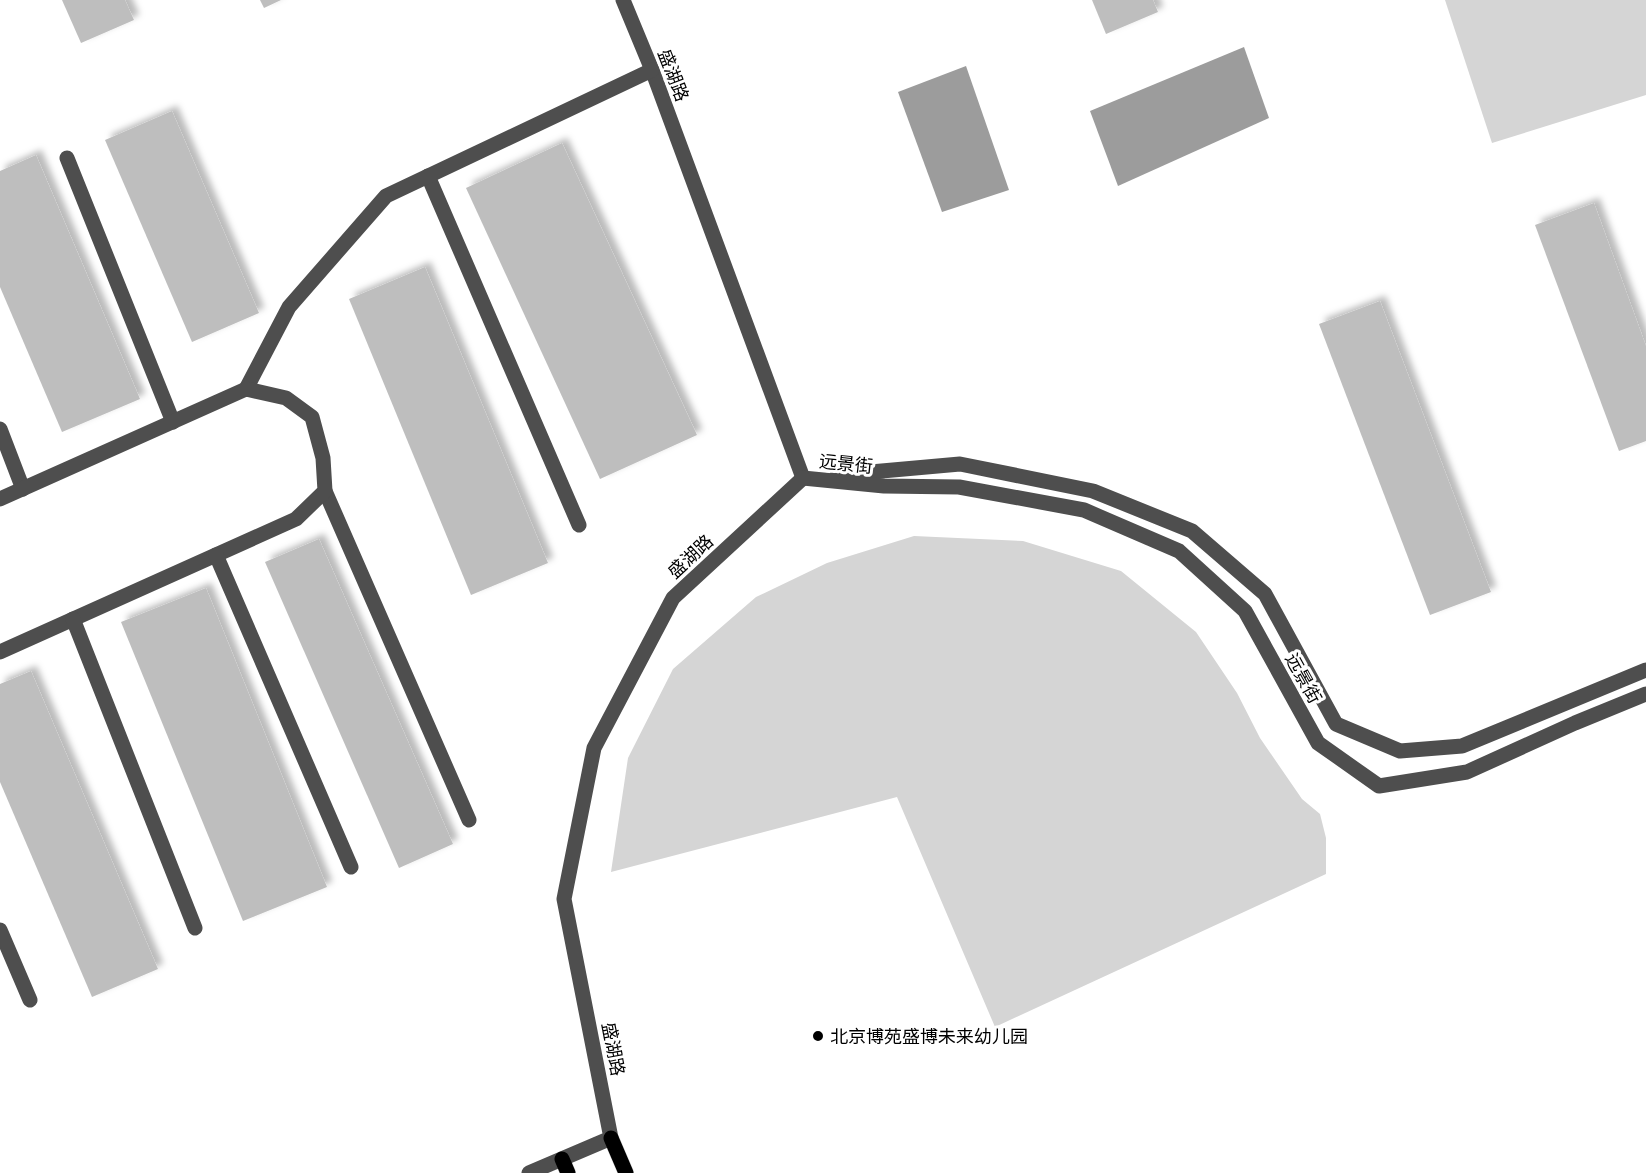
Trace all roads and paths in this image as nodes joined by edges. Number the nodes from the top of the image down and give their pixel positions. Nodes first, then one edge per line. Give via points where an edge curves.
1 (623, 0) edge
2 (652, 70) junction
3 (67, 158) dead end
4 (428, 176) junction
5 (246, 389) junction
6 (173, 422) junction
7 (0, 429) edge
8 (803, 478) junction
9 (23, 489) junction
10 (325, 491) junction
11 (0, 499) edge
12 (579, 525) dead end
13 (216, 555) junction
14 (73, 619) junction
15 (0, 652) edge
16 (1646, 670) edge
17 (1646, 694) edge
18 (469, 819) dead end
19 (351, 867) dead end
20 (195, 928) dead end
21 (0, 930) edge
22 (30, 1000) dead end
23 (611, 1138) junction
24 (565, 1166) edge
25 (529, 1173) edge
26 (626, 1173) edge

1 - 2 street, 盛湖路
2 - 4 street
2 - 8 street, 盛湖路
3 - 6 street
4 - 5 street via 386,196 289,307
4 - 12 street
5 - 6 street
5 - 10 street via 286,398 312,417 323,458
6 - 9 street
7 - 9 street
8 - 16 street, 远景街 via 960,464 1093,491 1192,531 1266,594 1336,724 1400,751 1462,746
8 - 17 street, 远景街 via 884,486 959,487 1084,510 1179,551 1245,611 1318,743 1379,786 1467,772
8 - 23 street, 盛湖路 via 673,598 594,748 564,899
9 - 11 street
10 - 13 street via 296,519
10 - 18 street
13 - 14 street
13 - 19 street
14 - 15 street
14 - 20 street
21 - 22 street
23 - 24 street
23 - 26 main road, 盛湖路
24 - 25 street

